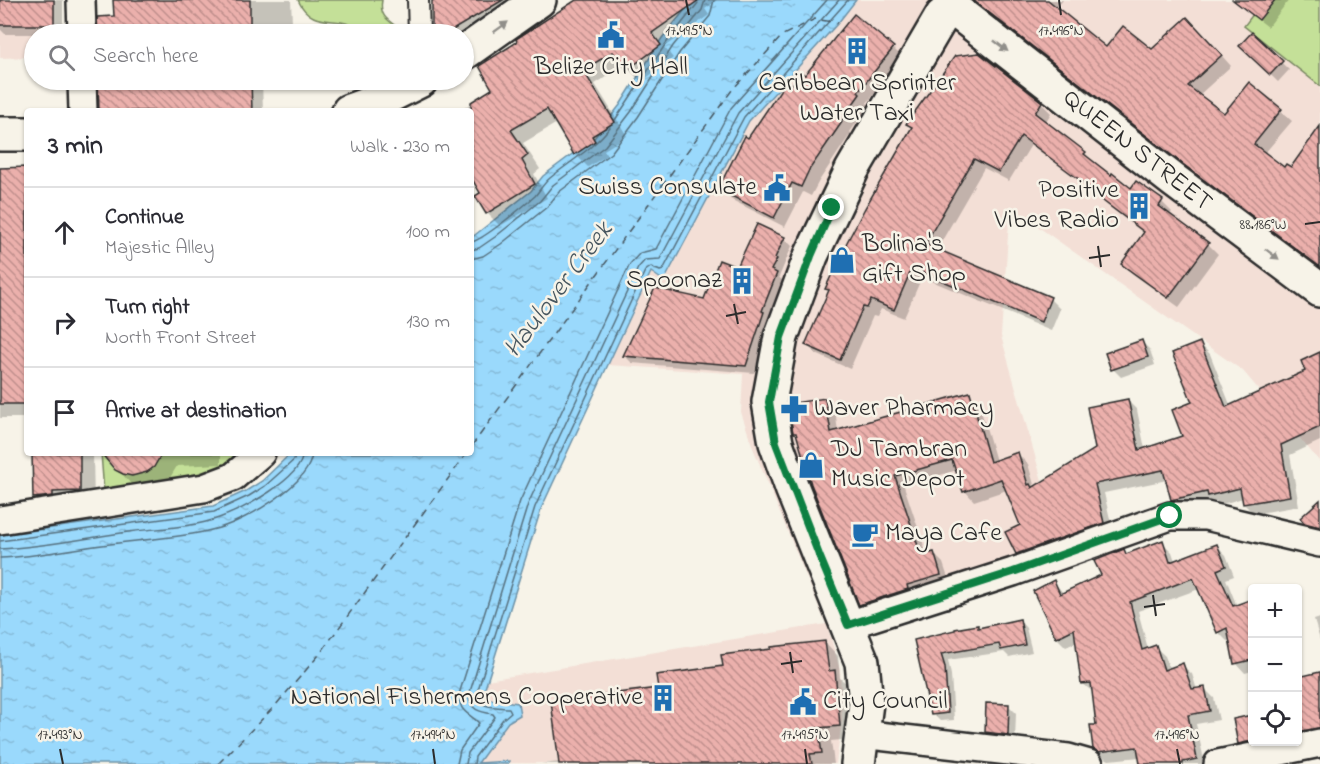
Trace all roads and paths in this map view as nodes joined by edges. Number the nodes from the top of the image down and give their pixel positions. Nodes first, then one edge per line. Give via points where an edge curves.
1 (81, 0) edge
2 (418, 0) edge
3 (539, 0) edge
4 (943, 5) edge
5 (82, 24) edge
6 (419, 24) edge
7 (474, 46) edge
8 (82, 90) edge
9 (408, 90) edge
10 (388, 105) edge
11 (83, 108) edge
12 (368, 108) edge
13 (0, 134) edge
14 (24, 134) edge
15 (1320, 290) edge
16 (258, 456) edge
17 (0, 520) edge
18 (1320, 543) edge
19 (848, 625) junction
20 (1320, 743) edge
21 (859, 749) edge
22 (1089, 764) edge
23 (1218, 764) edge

1 - 5 street
2 - 6 street
7 -> 3 main road
4 -> 15 main road, QUEEN STREET
4 - 19 main road via 852,170 811,256 781,337 769,402 776,443
8 - 11 street
9 - 10 main road
10 - 12 main road
13 - 14 main road
16 - 17 street via 233,477 204,488
18 - 19 street via 1206,516 1170,516
19 - 21 main road via 866,685
20 - 23 street
21 - 22 street via 1068,758

